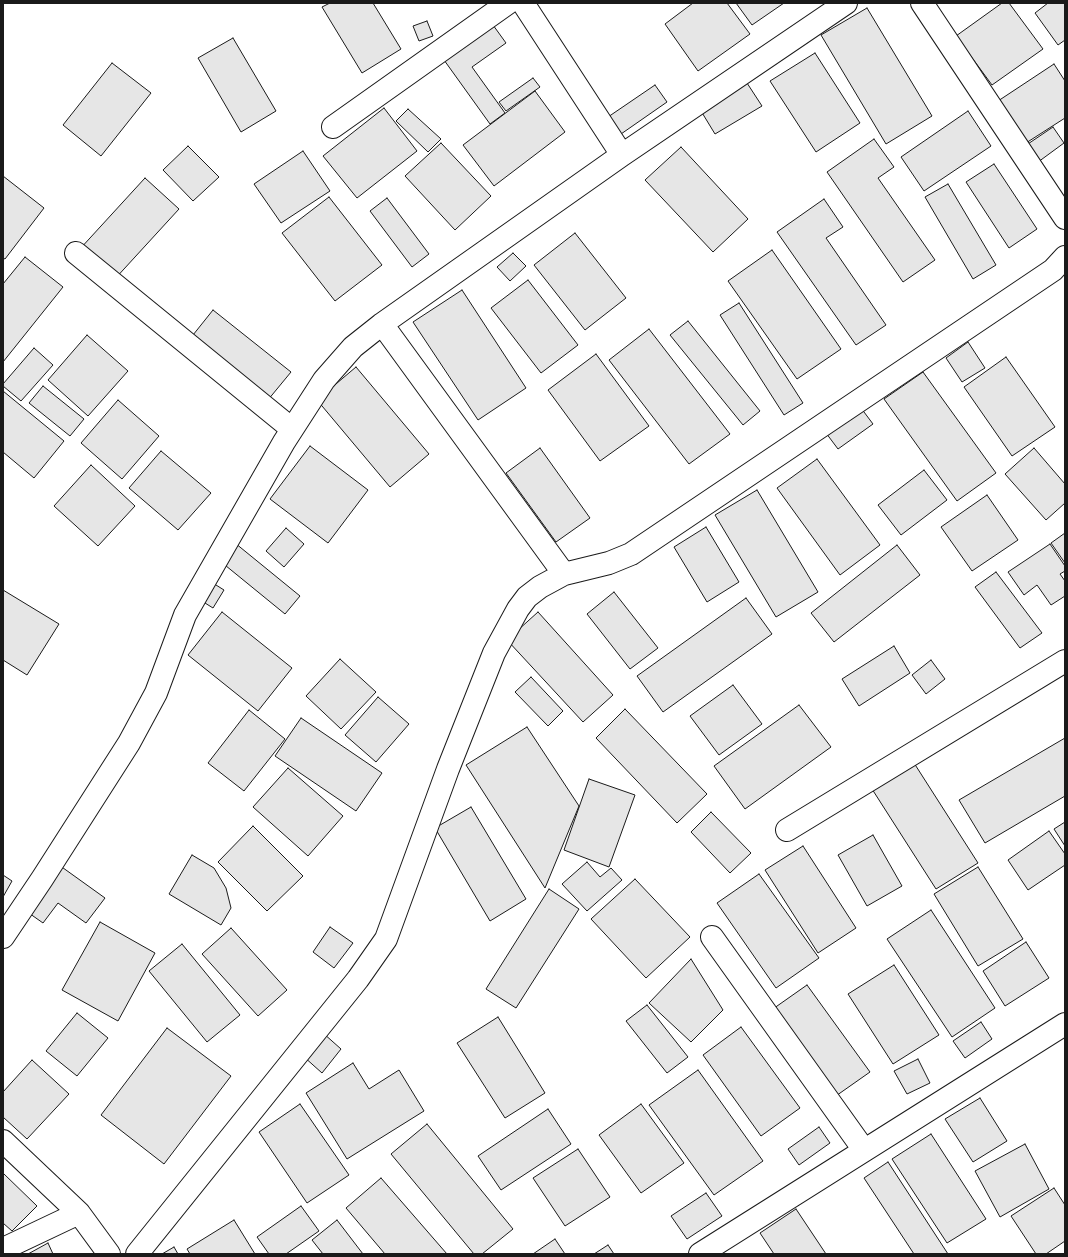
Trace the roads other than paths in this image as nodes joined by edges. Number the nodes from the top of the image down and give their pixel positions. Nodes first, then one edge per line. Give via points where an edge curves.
1 (508, 3) edge
2 (523, 3) edge
3 (846, 3) edge
4 (922, 3) edge
5 (333, 127) dead end
6 (622, 155) junction
7 (1065, 218) edge
8 (76, 252) dead end
9 (1065, 257) edge
10 (382, 324) junction
11 (292, 429) junction
12 (564, 574) junction
13 (1065, 661) edge
14 (787, 830) dead end
15 (3, 937) edge
16 (712, 937) dead end
17 (1065, 1024) edge
18 (3, 1141) edge
19 (864, 1150) junction
20 (79, 1213) junction
21 (3, 1249) edge
22 (109, 1254) edge
23 (137, 1254) edge
24 (700, 1254) edge

1 - 5 street
2 - 6 street
3 - 6 street
4 - 7 street
6 - 10 street
8 - 11 street
9 - 12 street via 1053,270 631,554 609,563
10 - 11 street via 353,347 324,380
10 - 12 street
11 - 15 street via 185,615 156,693 129,743
12 - 23 street via 527,597 494,654 448,769 386,939 358,979
13 - 14 street
16 - 19 street
17 - 19 street
18 - 20 street
19 - 24 street
20 - 21 street
20 - 22 street

